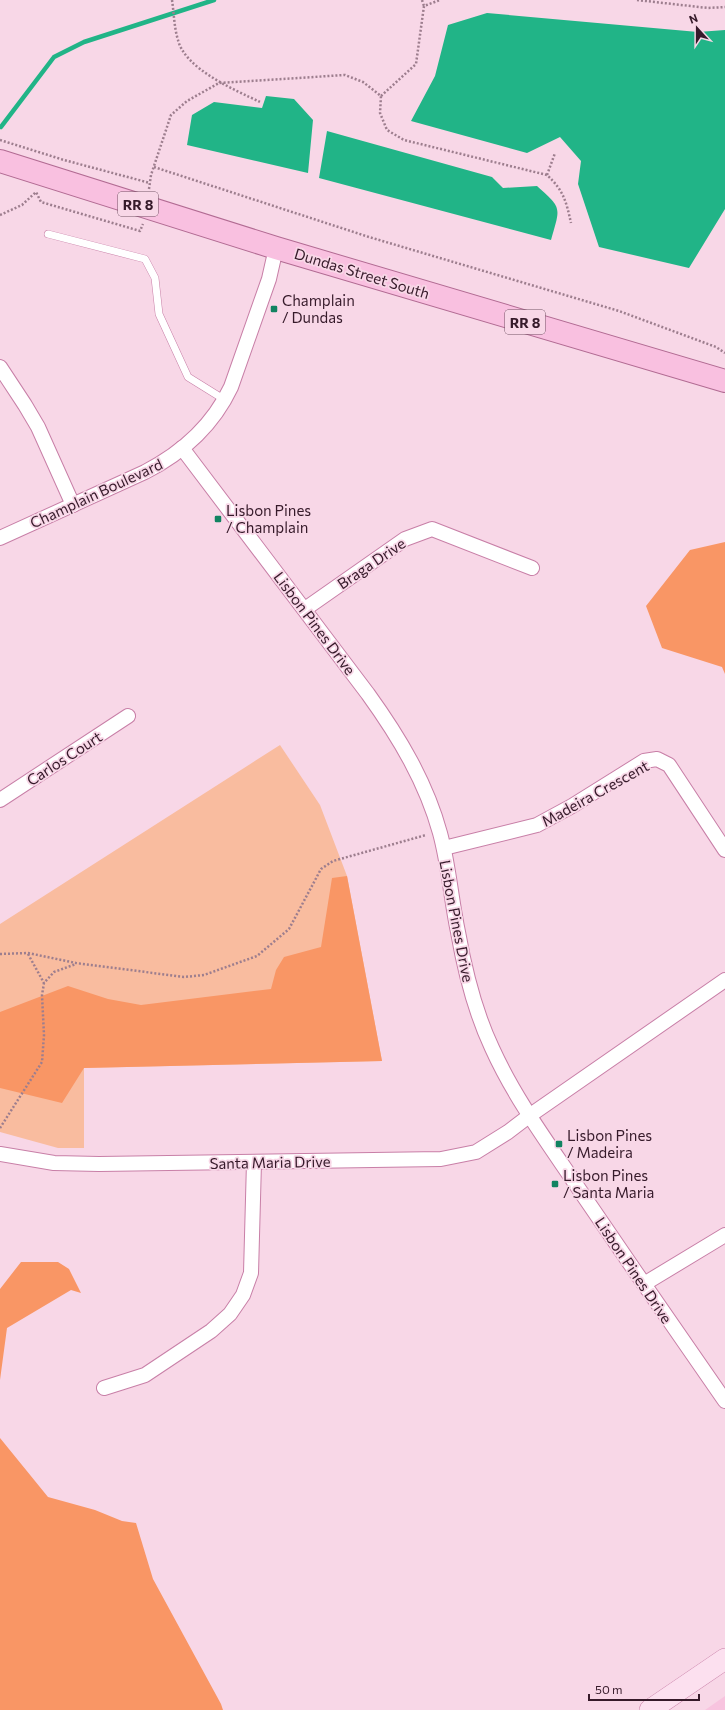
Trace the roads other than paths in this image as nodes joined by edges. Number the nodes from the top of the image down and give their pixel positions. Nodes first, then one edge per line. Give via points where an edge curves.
1 (0, 160) edge
2 (48, 234) dead end
3 (276, 248) junction
4 (0, 367) edge
5 (725, 381) edge
6 (224, 400) junction
7 (182, 448) junction
8 (73, 505) junction
9 (0, 538) edge
10 (532, 568) dead end
11 (305, 609) junction
12 (128, 716) dead end
13 (0, 800) edge
14 (444, 848) junction
15 (725, 850) edge
16 (725, 980) edge
17 (529, 1116) junction
18 (0, 1154) edge
19 (254, 1162) junction
20 (725, 1235) edge
21 (644, 1284) junction
22 (104, 1388) dead end
23 (725, 1401) edge
24 (725, 1659) edge
25 (650, 1710) edge

1 - 3 main road, Dundas Street South / RR 8
2 - 6 lane via 145,259 155,278 159,314 188,377
3 - 5 main road, Dundas Street South / RR 8
3 - 6 street, Champlain Boulevard via 269,279 231,387
4 - 8 street via 38,427
6 - 7 street, Champlain Boulevard via 207,424
7 - 8 street, Champlain Boulevard via 165,462
7 - 11 street, Lisbon Pines Drive
8 - 9 street, Champlain Boulevard
10 - 11 street, Braga Drive via 432,529 405,539
11 - 14 street, Lisbon Pines Drive via 402,745 418,774
12 - 13 street, Carlos Court
14 - 15 street, Madeira Crescent via 538,825 644,761 657,759 669,765
14 - 17 street, Lisbon Pines Drive via 470,990 492,1047
16 - 17 street
17 - 19 street, Santa Maria Drive via 476,1152 441,1159
17 - 21 street, Lisbon Pines Drive
18 - 19 street, Santa Maria Drive via 54,1162 99,1164
19 - 22 street via 251,1274 243,1295 230,1314 211,1331 145,1376
20 - 21 street
21 - 23 street, Lisbon Pines Drive
24 - 25 main road

